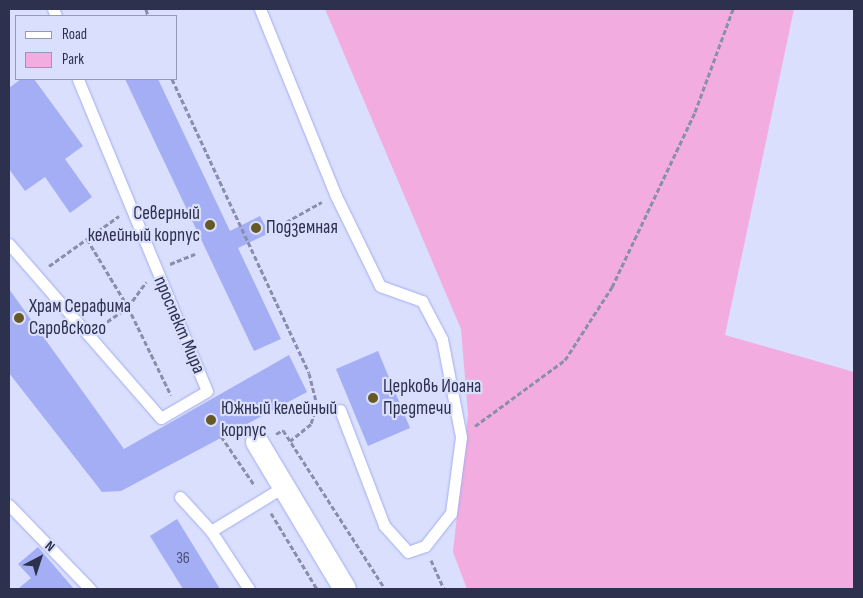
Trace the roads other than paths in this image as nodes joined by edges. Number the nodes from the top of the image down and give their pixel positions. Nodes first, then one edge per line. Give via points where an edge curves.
1 (260, 9) edge
2 (78, 80) edge
3 (9, 244) edge
4 (340, 410) dead end
5 (257, 442) dead end
6 (283, 487) junction
7 (180, 497) dead end
8 (9, 505) edge
9 (211, 531) junction
10 (90, 589) edge
11 (249, 589) edge
12 (345, 589) edge

1 - 4 lane via 335,194 380,286 422,301 442,339 461,437 451,513 425,546 408,552 384,524
2 - 3 lane, проспект Мира via 207,391 161,418
5 - 6 street
6 - 9 lane
6 - 12 street
7 - 9 lane
8 - 10 lane
9 - 11 lane

